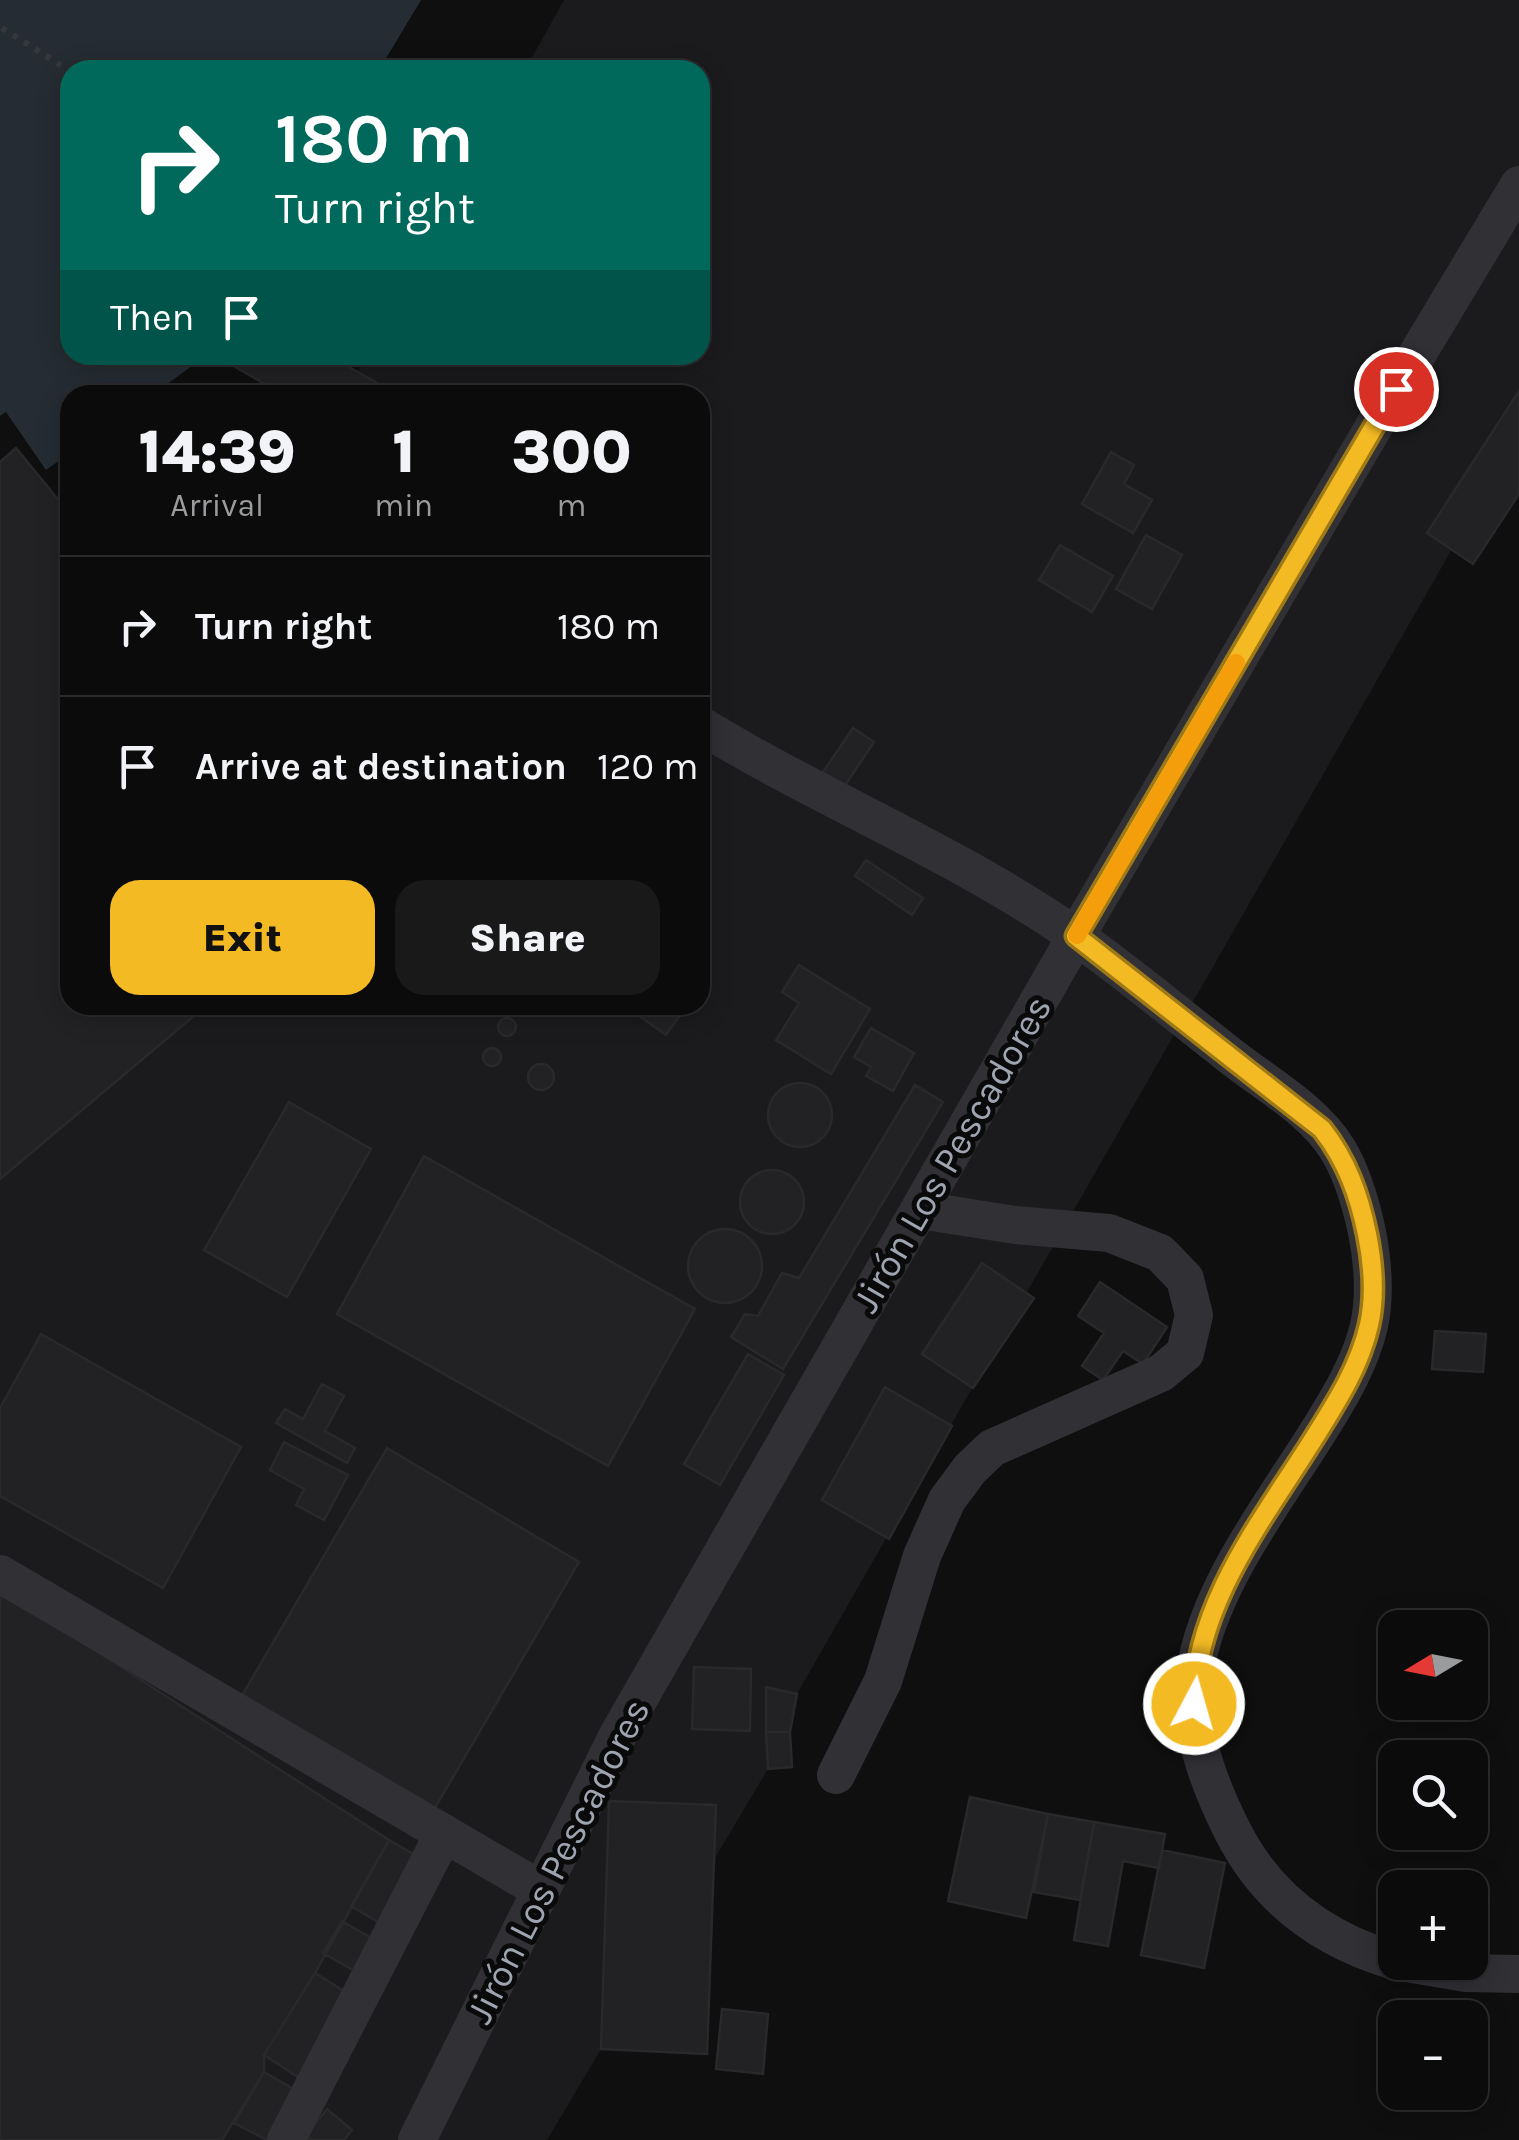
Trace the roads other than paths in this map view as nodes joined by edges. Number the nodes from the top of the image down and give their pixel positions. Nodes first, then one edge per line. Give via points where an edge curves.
1 (1519, 185) edge
2 (710, 733) edge
3 (1076, 936) junction
4 (920, 1210) junction
5 (0, 1574) edge
6 (836, 1775) dead end
7 (444, 1834) junction
8 (542, 1890) junction
9 (1378, 1956) edge
10 (1488, 1974) edge
11 (1519, 1974) edge
12 (286, 2140) edge
13 (417, 2140) edge

1 - 3 street, Jirón Los Pescadores
2 - 3 street via 968,870
3 - 4 street, Jirón Los Pescadores
3 - 9 street via 1322,1129 1357,1191 1373,1265 1361,1354 1214,1608 1194,1675 1194,1704 1216,1800 1255,1870 1298,1914
4 - 6 street via 1110,1233 1160,1253 1186,1279 1194,1315 1185,1353 1160,1373 992,1448 970,1470 928,1542 884,1681
4 - 8 street, Jirón Los Pescadores via 618,1735
5 - 7 street
7 - 8 street
7 - 12 street
8 - 13 street, Jirón Los Pescadores
10 - 11 street

